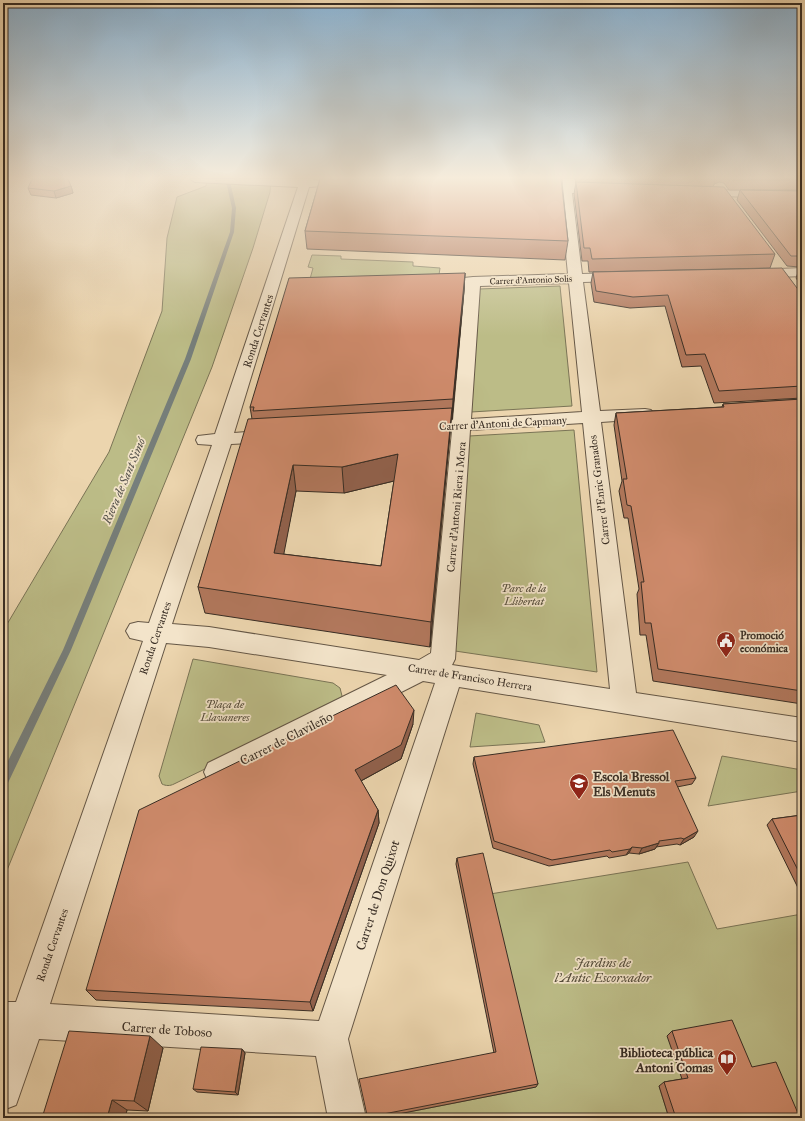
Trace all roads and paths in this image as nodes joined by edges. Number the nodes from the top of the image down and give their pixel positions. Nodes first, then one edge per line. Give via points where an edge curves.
1 (289, 231) edge
2 (572, 231) edge
3 (802, 272) edge
4 (738, 274) edge
5 (637, 277) edge
6 (576, 279) junction
7 (448, 282) edge
8 (473, 282) junction
9 (660, 413) edge
10 (591, 418) junction
11 (463, 425) junction
12 (431, 427) edge
13 (290, 435) edge
14 (214, 440) junction
15 (148, 632) junction
16 (421, 669) junction
17 (450, 675) junction
18 (624, 701) junction
19 (802, 730) edge
20 (193, 784) edge
21 (15, 1020) edge
22 (330, 1039) junction
23 (3, 1092) edge
24 (347, 1118) edge

1 - 14 street, Ronda Cervantes via 272,287
2 - 6 street, Carrer d'Enric Granados
3 - 4 street
5 - 6 street, Carrer d'Antonio Solis
6 - 8 street, Carrer d'Antonio Solis
6 - 10 street, Carrer d'Enric Granados
7 - 8 street, Carrer d'Antonio Solis
8 - 11 street, Carrer d'Antoni Riera i Mora
9 - 10 street, Carrer d'Antoni de Capmany
10 - 11 street, Carrer d'Antoni de Capmany
10 - 18 street, Carrer d'Enric Granados
11 - 12 street, Carrer d'Antoni de Capmany
11 - 16 street, Carrer d'Antoni Riera i Mora via 443,659
13 - 14 street
14 - 15 street, Ronda Cervantes
15 - 16 street, Carrer de Francisco Herrera via 209,636
15 - 21 street, Ronda Cervantes
16 - 17 street, Carrer de Francisco Herrera
16 - 20 street, Carrer de Clavileño
17 - 18 street, Carrer de Francisco Herrera
17 - 22 street, Carrer de Don Quixot
18 - 19 street, Carrer de Francisco Herrera
21 - 22 street, Carrer de Toboso
21 - 23 street, Ronda Cervantes
22 - 24 street

